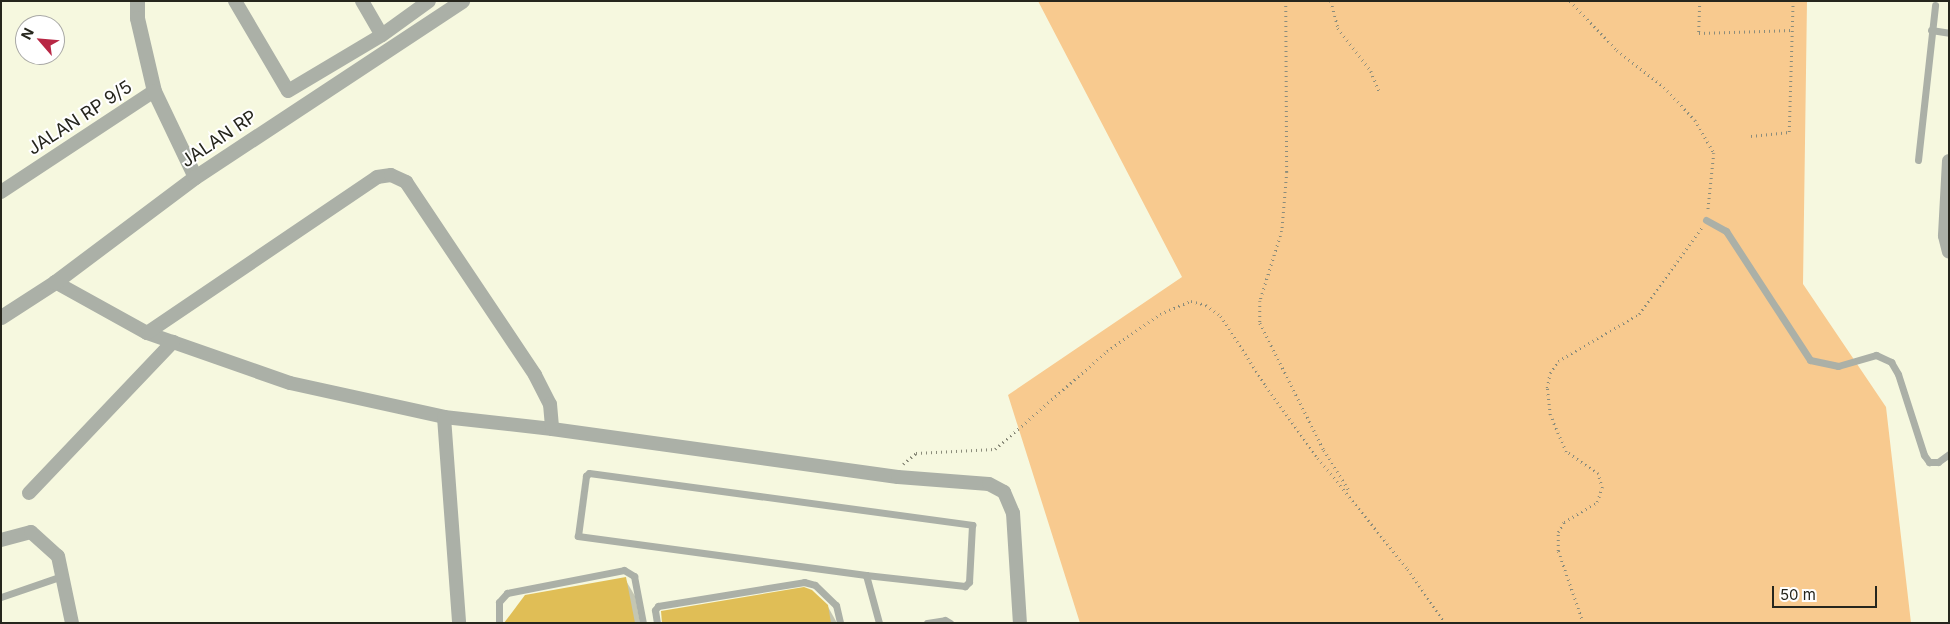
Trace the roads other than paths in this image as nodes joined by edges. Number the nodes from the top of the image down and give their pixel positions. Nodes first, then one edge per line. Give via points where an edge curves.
1 (137, 1) edge
2 (235, 1) edge
3 (362, 1) edge
4 (429, 1) edge
5 (462, 1) edge
6 (1935, 4) dead end
7 (1931, 30) junction
8 (1949, 33) edge
9 (382, 35) junction
10 (154, 91) junction
11 (1918, 160) dead end
12 (1949, 160) edge
13 (195, 177) junction
14 (1, 192) edge
15 (1706, 220) road end
16 (1949, 252) edge
17 (55, 282) junction
18 (1, 317) edge
19 (147, 333) junction
20 (173, 342) junction
21 (444, 418) junction
22 (552, 429) junction
23 (1949, 454) edge
24 (29, 493) dead end
25 (1, 540) edge
26 (866, 575) junction
27 (62, 576) junction
28 (1, 597) edge
29 (72, 623) edge
30 (459, 623) edge
31 (499, 623) edge
32 (643, 623) edge
33 (657, 623) edge
34 (840, 623) edge
35 (879, 623) edge
36 (926, 623) edge
37 (950, 623) edge
38 (1020, 623) edge

1 - 10 street via 137,18
2 - 9 street via 288,90
3 - 9 street
4 - 9 street
5 - 13 street, JALAN RP
6 - 7 lane
7 - 8 lane
7 - 11 lane
10 - 13 street
10 - 14 street, JALAN RP 9/5
12 - 16 street via 1945,236
13 - 17 street, JALAN RP
15 - 23 lane via 1726,231 1810,360 1838,366 1876,355 1891,362 1898,374 1924,456 1928,462 1938,462
17 - 18 street, JALAN RP
17 - 19 street
19 - 20 street
19 - 22 street via 377,177 391,176 406,182 535,375 550,404
20 - 21 street via 290,384
20 - 24 street
21 - 22 street
21 - 30 street
22 - 38 street via 898,477 989,484 1004,492 1013,513
25 - 27 street via 31,532 58,556
26 - 26 lane via 578,536 586,476 589,473 972,525 969,582 965,586
26 - 35 lane
27 - 28 lane
27 - 29 street
31 - 32 lane via 499,602 507,593 624,570 634,576
33 - 34 lane via 655,610 658,606 804,582 815,585 836,605
36 - 37 lane via 944,620

